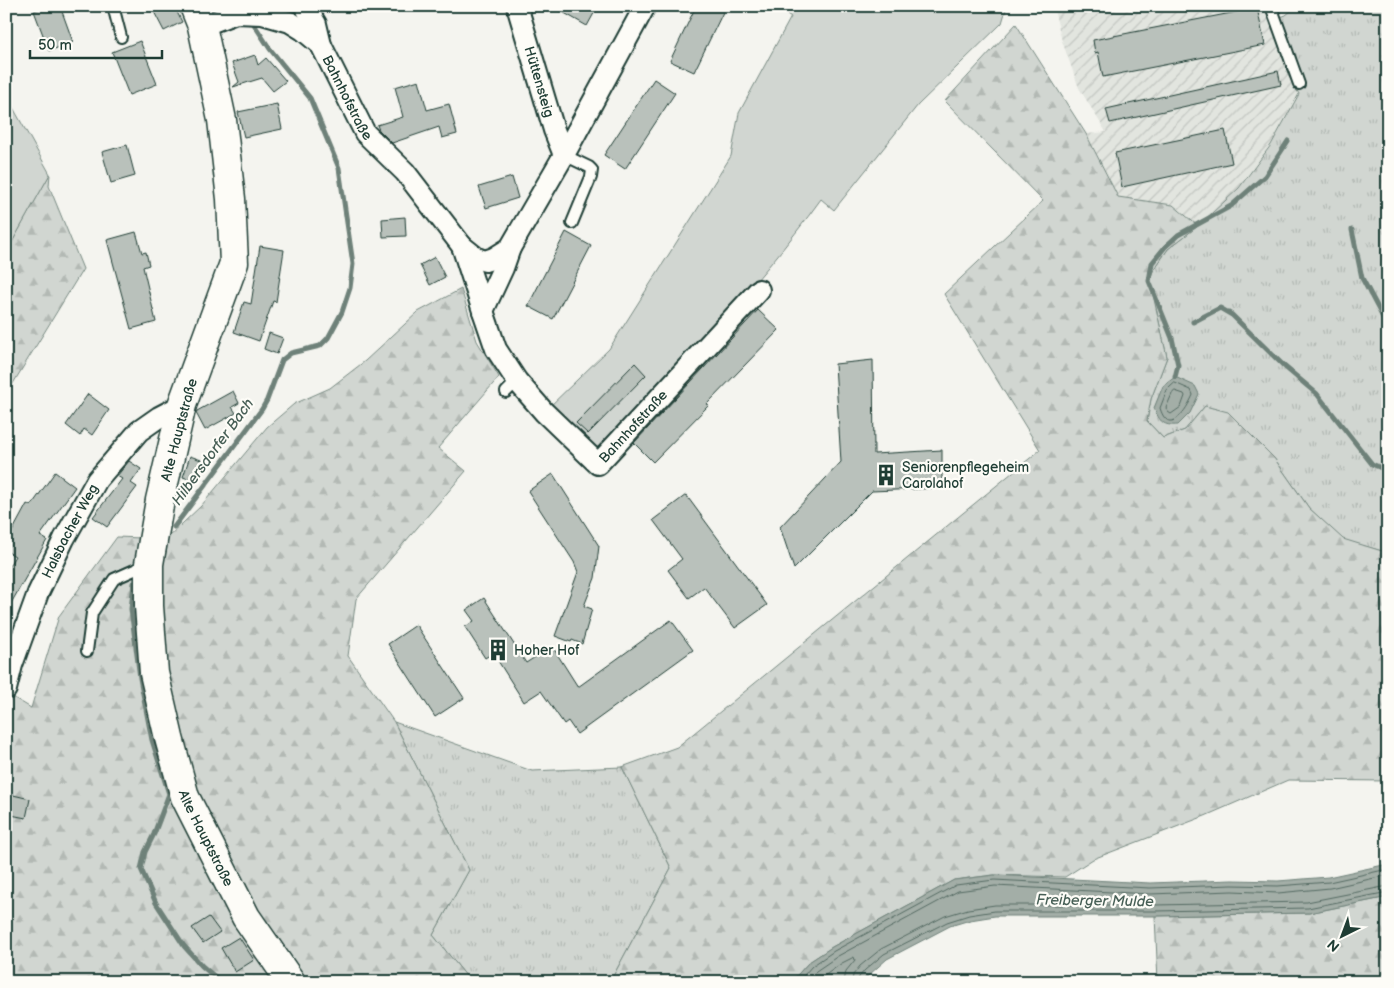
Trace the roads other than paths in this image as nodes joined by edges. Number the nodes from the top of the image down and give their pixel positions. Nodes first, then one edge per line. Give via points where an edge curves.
1 (113, 6) edge
2 (305, 6) edge
3 (517, 6) edge
4 (644, 6) edge
5 (1271, 6) edge
6 (198, 16) edge
7 (121, 36) dead end
8 (321, 45) junction
9 (1299, 84) dead end
10 (564, 155) junction
11 (572, 223) dead end
12 (462, 246) junction
13 (510, 248) junction
14 (759, 290) dead end
15 (483, 311) junction
16 (182, 405) junction
17 (148, 564) junction
18 (87, 651) dead end
19 (6, 690) edge
20 (290, 982) edge

1 - 7 lane
2 - 8 street via 316,24
3 - 10 street, Hüttensteig
4 - 10 street
5 - 9 lane
6 - 8 street, Bahnhofstraße via 262,14 290,22
6 - 16 main road, Alte Hauptstraße via 222,120 234,263
8 - 12 street, Bahnhofstraße via 365,133 404,172
10 - 11 lane via 592,170
10 - 13 street
12 - 13 street, Bahnhofstraße via 485,261
12 - 15 street, Bahnhofstraße
13 - 15 street
14 - 15 street, Bahnhofstraße via 598,464 544,412 511,387
16 - 17 main road, Alte Hauptstraße via 178,438 160,500
16 - 19 street, Halsbacher Weg via 139,431 97,480 38,593
17 - 18 lane via 114,579 92,612
17 - 20 main road, Alte Hauptstraße via 154,673 185,797 246,917

